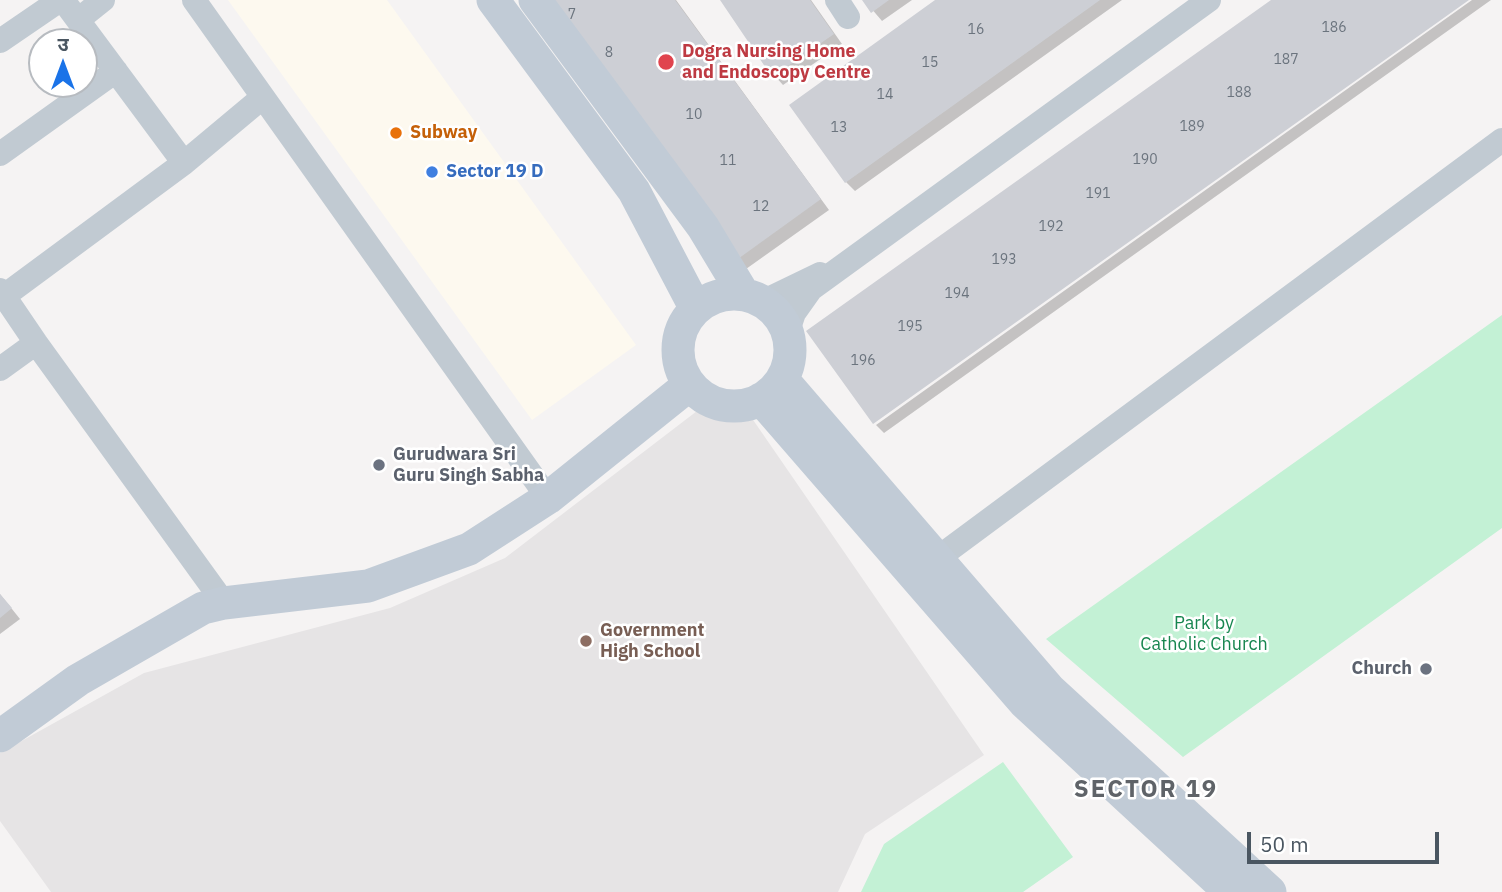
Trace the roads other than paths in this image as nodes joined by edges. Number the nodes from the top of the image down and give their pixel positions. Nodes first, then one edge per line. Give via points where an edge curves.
1 (103, 0) edge
2 (194, 0) edge
3 (493, 0) edge
4 (535, 0) edge
5 (1209, 0) edge
6 (67, 7) edge
7 (0, 41) edge
8 (116, 71) junction
9 (263, 97) junction
10 (1502, 140) edge
11 (0, 154) edge
12 (184, 163) junction
13 (660, 171) junction
14 (634, 191) junction
15 (849, 261) junction
16 (2, 295) edge
17 (753, 299) junction
18 (696, 309) junction
19 (787, 334) junction
20 (36, 343) junction
21 (0, 369) edge
22 (689, 385) junction
23 (772, 389) junction
24 (548, 498) junction
25 (926, 568) junction
26 (224, 603) junction
27 (0, 736) edge
28 (1230, 892) edge
29 (1270, 892) edge

1 - 6 street
2 - 9 street
3 - 14 street
4 - 13 street
5 - 15 street
6 - 7 street
6 - 8 street
8 - 11 street
8 - 12 street
9 - 12 street
9 - 24 street
10 - 25 street
12 - 16 street
13 - 14 street
13 - 17 street
14 - 18 street
15 - 17 street
15 - 19 street via 811,289 794,313
16 - 20 street
17 - 18 street via 725,295
17 - 19 street via 776,314
18 - 22 street via 678,342 679,365
19 - 23 street via 789,357
20 - 21 street
20 - 26 street
22 - 23 street via 704,398 742,406
22 - 24 street
23 - 25 street
24 - 26 street via 470,549 368,586
25 - 28 street via 1024,702
25 - 29 street via 1050,690
26 - 27 street via 203,608 78,680

